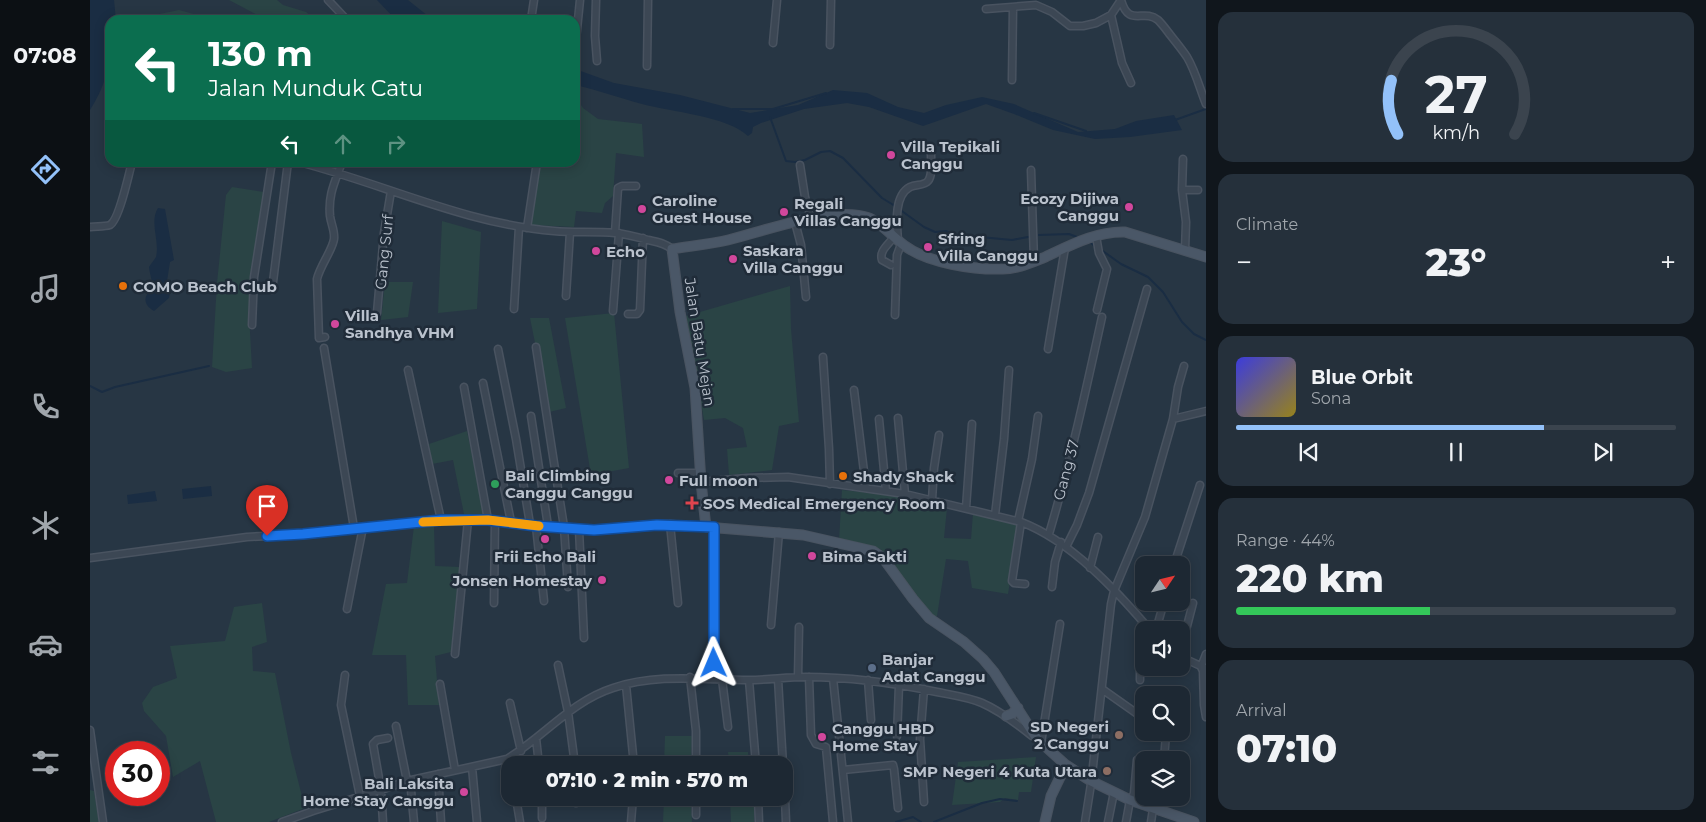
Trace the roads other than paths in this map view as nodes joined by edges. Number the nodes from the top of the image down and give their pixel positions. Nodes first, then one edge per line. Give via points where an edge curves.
1 (328, 0) edge
2 (534, 0) edge
3 (580, 0) edge
4 (596, 0) edge
5 (648, 0) edge
6 (777, 0) edge
7 (831, 0) edge
8 (1121, 0) edge
9 (1013, 8) junction
10 (986, 9) dead end
11 (342, 15) edge
12 (532, 15) edge
13 (578, 15) edge
14 (1111, 15) junction
15 (773, 43) dead end
16 (830, 44) dead end
17 (597, 61) dead end
18 (647, 66) dead end
19 (1012, 80) dead end
20 (1130, 83) dead end
21 (1206, 104) edge
22 (931, 154) dead end
23 (1183, 158) dead end
24 (800, 165) dead end
25 (131, 167) edge
26 (271, 167) edge
27 (287, 167) edge
28 (317, 167) edge
29 (340, 167) edge
30 (536, 167) edge
31 (1031, 170) dead end
32 (338, 173) junction
33 (636, 186) dead end
34 (1182, 190) junction
35 (1198, 190) dead end
36 (391, 191) junction
37 (811, 218) junction
38 (796, 222) junction
39 (90, 227) edge
40 (519, 227) junction
41 (527, 228) junction
42 (570, 232) junction
43 (617, 233) junction
44 (643, 238) junction
45 (1097, 239) junction
46 (898, 241) junction
47 (1065, 248) junction
48 (672, 249) junction
49 (1185, 251) junction
50 (1206, 257) edge
51 (1034, 261) junction
52 (891, 265) dead end
53 (1148, 289) dead end
54 (272, 290) dead end
55 (566, 296) dead end
56 (806, 297) dead end
57 (514, 309) dead end
58 (1097, 310) dead end
59 (613, 311) dead end
60 (377, 313) dead end
61 (628, 314) dead end
62 (895, 315) dead end
63 (1102, 317) dead end
64 (252, 325) dead end
65 (325, 337) dead end
66 (536, 347) dead end
67 (324, 348) dead end
68 (498, 349) dead end
69 (1048, 349) dead end
70 (822, 357) dead end
71 (1184, 366) dead end
72 (408, 370) dead end
73 (1009, 370) dead end
74 (484, 383) dead end
75 (464, 387) dead end
76 (854, 390) dead end
77 (1206, 411) edge
78 (531, 416) dead end
79 (1038, 416) dead end
80 (898, 418) dead end
81 (879, 419) dead end
82 (1173, 419) junction
83 (972, 424) dead end
84 (940, 435) dead end
85 (678, 473) dead end
86 (701, 477) junction
87 (830, 484) junction
88 (1200, 485) dead end
89 (866, 488) junction
90 (886, 491) junction
91 (905, 494) junction
92 (932, 500) junction
93 (966, 508) junction
94 (995, 515) junction
95 (441, 520) junction
96 (468, 520) junction
97 (491, 520) junction
98 (1020, 521) junction
99 (511, 522) junction
100 (670, 524) junction
101 (533, 525) junction
102 (548, 526) junction
103 (363, 527) junction
104 (564, 527) junction
105 (710, 527) junction
106 (354, 528) junction
107 (579, 528) junction
108 (779, 532) junction
109 (1049, 534) junction
110 (1098, 537) dead end
111 (1063, 544) junction
112 (1177, 556) edge
113 (90, 558) edge
114 (1090, 568) junction
115 (1025, 584) dead end
116 (568, 587) dead end
117 (1052, 587) dead end
118 (1114, 591) junction
119 (544, 601) dead end
120 (494, 603) dead end
121 (678, 603) dead end
122 (1194, 603) dead end
123 (347, 609) dead end
124 (1139, 621) edge
125 (1189, 621) edge
126 (1060, 624) dead end
127 (771, 625) dead end
128 (799, 627) dead end
129 (584, 638) dead end
130 (455, 654) dead end
131 (1206, 654) edge
132 (1190, 661) edge
133 (558, 665) dead end
134 (1204, 668) edge
135 (345, 675) dead end
136 (1140, 676) edge
137 (690, 677) junction
138 (798, 677) junction
139 (809, 677) junction
140 (833, 678) junction
141 (714, 679) junction
142 (722, 679) junction
143 (778, 679) junction
144 (749, 680) junction
145 (868, 680) junction
146 (1140, 680) dead end
147 (440, 684) dead end
148 (626, 685) junction
149 (899, 685) junction
150 (924, 689) junction
151 (1102, 689) junction
152 (510, 703) dead end
153 (1018, 708) junction
154 (568, 712) junction
155 (1135, 712) edge
156 (1006, 716) junction
157 (1206, 717) edge
158 (871, 720) dead end
159 (396, 726) dead end
160 (728, 727) dead end
161 (90, 730) edge
162 (897, 736) dead end
163 (388, 738) dead end
164 (536, 738) junction
165 (1039, 741) junction
166 (521, 750) junction
167 (512, 756) edge
168 (538, 756) edge
169 (574, 756) edge
170 (633, 756) edge
171 (696, 756) edge
172 (755, 756) edge
173 (782, 756) edge
174 (501, 760) edge
175 (1066, 765) junction
176 (472, 767) junction
177 (455, 770) junction
178 (843, 770) junction
179 (438, 774) junction
180 (408, 781) junction
181 (1091, 781) junction
182 (1135, 782) edge
183 (381, 790) junction
184 (1114, 792) junction
185 (360, 796) junction
186 (1131, 801) junction
187 (924, 802) dead end
188 (517, 806) edge
189 (542, 806) edge
190 (632, 806) edge
191 (696, 806) edge
192 (758, 806) edge
193 (785, 806) edge
194 (1159, 806) edge
195 (898, 808) dead end
196 (1157, 810) junction
197 (696, 815) dead end
198 (542, 818) dead end
199 (103, 822) edge
200 (282, 822) edge
201 (383, 822) edge
202 (414, 822) edge
203 (441, 822) edge
204 (477, 822) edge
205 (520, 822) edge
206 (631, 822) edge
207 (758, 822) edge
208 (786, 822) edge
209 (833, 822) edge
210 (848, 822) edge
211 (1045, 822) edge
212 (1085, 822) edge
213 (1108, 822) edge
214 (1126, 822) edge
215 (1151, 822) edge
216 (1194, 822) edge

1 - 11 street
2 - 12 street
3 - 13 street
4 - 17 street
5 - 18 street
6 - 15 street
7 - 16 street
8 - 14 street
8 - 21 street via 1127,14 1158,20 1188,58
9 - 10 street
9 - 14 street via 1041,6 1076,27 1096,23
9 - 19 street
14 - 20 street
22 - 46 street via 929,180 911,186 903,194 897,209
23 - 34 street
24 - 37 street
25 - 39 street via 115,219 107,226
26 - 64 street via 254,277
27 - 54 street
28 - 32 street
29 - 32 street
30 - 41 street
31 - 51 street
32 - 36 street
32 - 65 street via 330,203 334,241 316,279 319,338
33 - 43 street via 618,188
34 - 35 street
34 - 49 street
36 - 40 street via 454,212
36 - 60 street, Gang Surf
37 - 38 street
37 - 46 street via 846,215 870,218
38 - 48 street via 727,240
38 - 56 street
40 - 41 street
40 - 57 street
41 - 42 street
42 - 43 street
42 - 55 street
43 - 44 street
43 - 59 street
44 - 48 street via 662,242
44 - 61 street via 640,310 637,314
45 - 47 street
45 - 49 street via 1114,232 1125,232
45 - 58 street via 1107,273
46 - 51 street via 927,259 975,267 1002,269
46 - 52 street via 882,250 882,260
46 - 62 street
47 - 51 street
47 - 69 street
48 - 86 street, Jalan Batu Mejan via 695,388
49 - 50 street
53 - 111 street via 1089,493
63 - 109 street, Gang 37 via 1083,406
66 - 104 street
67 - 106 street
68 - 101 street
70 - 87 street
71 - 82 street
72 - 95 street
73 - 94 street
74 - 99 street
75 - 97 street
76 - 89 street
77 - 82 street
78 - 102 street
79 - 98 street
80 - 91 street
81 - 90 street
82 - 118 street via 1145,517
83 - 93 street
84 - 92 street
85 - 86 street
86 - 87 street via 780,477
86 - 105 street, Jalan Batu Mejan
87 - 89 street
88 - 112 street
89 - 90 street
90 - 91 street
91 - 92 street
92 - 93 street
93 - 94 street
94 - 98 street
95 - 96 street
95 - 103 street
96 - 97 street
96 - 130 street
97 - 99 street
97 - 120 street
98 - 109 street
98 - 115 street via 1012,581
99 - 101 street
100 - 105 street
100 - 107 street via 594,530
100 - 121 street
101 - 102 street
101 - 119 street
102 - 104 street
103 - 106 street
103 - 123 street
104 - 107 street
104 - 116 street
105 - 108 street
105 - 141 street
106 - 113 street via 247,537
107 - 129 street
108 - 127 street
108 - 153 street via 878,554 924,613 964,642 994,672
109 - 111 street
110 - 114 street
111 - 114 street
111 - 117 street via 1055,562
114 - 118 street
118 - 124 street
118 - 151 street
122 - 125 street
126 - 165 street
128 - 138 street
131 - 134 street
132 - 134 street
133 - 154 street
134 - 157 street
135 - 185 street via 341,705
136 - 146 street
137 - 141 street
137 - 148 street
137 - 171 street
138 - 139 street
138 - 143 street
139 - 140 street
139 - 209 street via 811,735 816,744 826,747
140 - 145 street
140 - 178 street
141 - 142 street
142 - 144 street
142 - 160 street
143 - 144 street
143 - 173 street
144 - 172 street
145 - 149 street
145 - 158 street
147 - 177 street
148 - 154 street via 603,692
148 - 170 street
149 - 150 street
149 - 162 street
150 - 156 street via 982,703
150 - 187 street via 920,738
151 - 155 street
151 - 181 street
152 - 166 street
153 - 156 street
153 - 165 street
154 - 164 street
154 - 169 street
156 - 165 street
159 - 180 street
161 - 199 street
163 - 183 street via 373,744
164 - 166 street
164 - 168 street
165 - 175 street
166 - 167 street
174 - 176 street
175 - 181 street
175 - 211 street via 1051,796
176 - 177 street
176 - 204 street
177 - 179 street
178 - 195 street via 892,765
178 - 210 street
179 - 180 street
179 - 203 street
180 - 183 street
180 - 202 street
181 - 184 street
181 - 212 street
182 - 186 street
183 - 185 street
183 - 201 street
184 - 186 street
184 - 213 street
185 - 200 street
186 - 196 street
186 - 214 street
188 - 205 street
189 - 198 street
190 - 206 street
191 - 197 street
192 - 207 street
193 - 208 street
194 - 196 street
196 - 215 street
196 - 216 street

